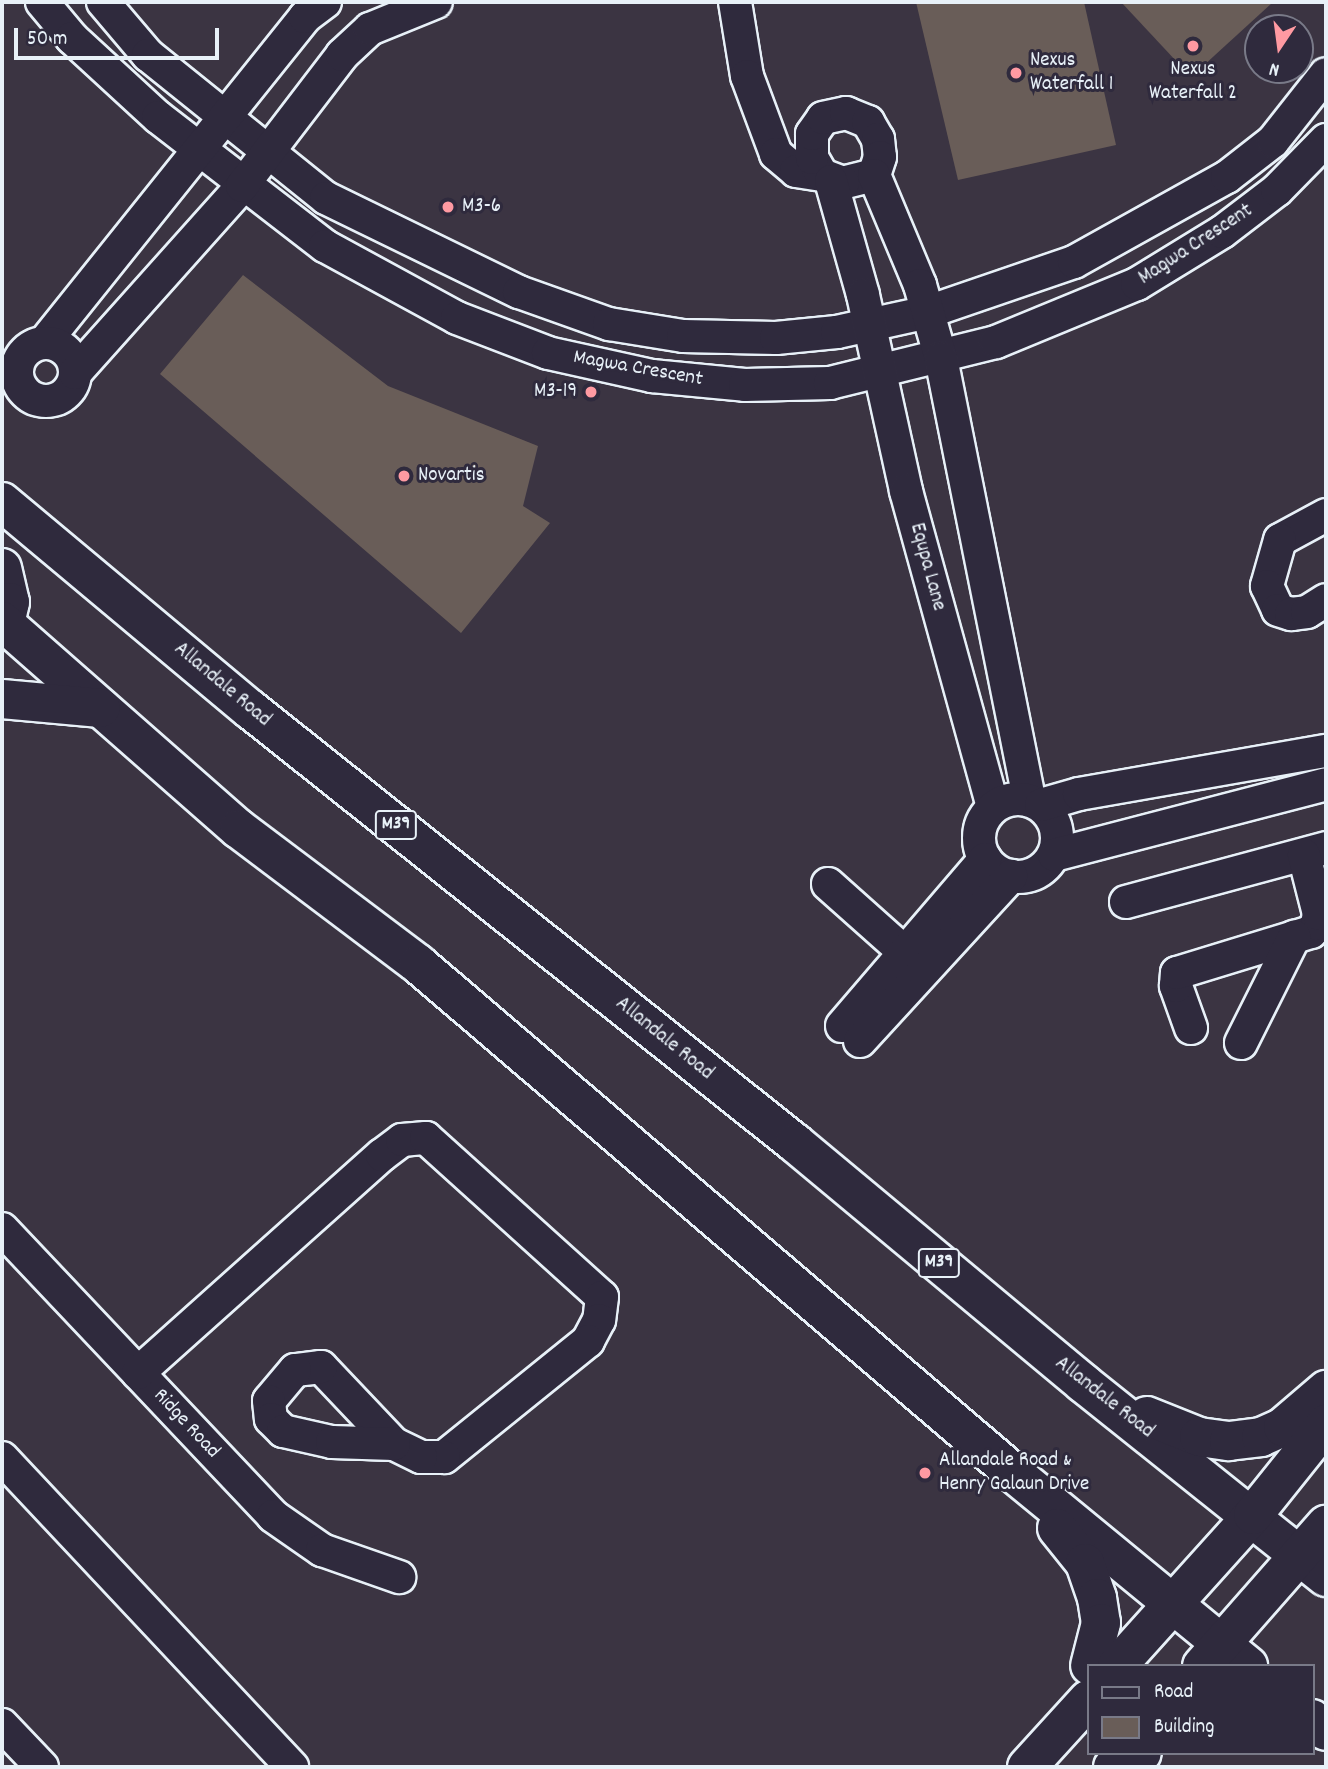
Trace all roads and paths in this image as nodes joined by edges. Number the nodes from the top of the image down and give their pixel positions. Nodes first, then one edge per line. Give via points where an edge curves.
1 (42, 2) edge
2 (103, 2) edge
3 (325, 2) edge
4 (436, 2) edge
5 (735, 2) edge
6 (1326, 74) edge
7 (223, 119) junction
8 (1326, 140) edge
9 (200, 150) junction
10 (267, 153) junction
11 (874, 174) junction
12 (827, 178) junction
13 (242, 186) junction
14 (928, 312) junction
15 (868, 325) junction
16 (44, 343) junction
17 (941, 358) junction
18 (877, 371) junction
19 (75, 373) junction
20 (2, 502) edge
21 (1326, 515) edge
22 (2, 568) edge
23 (1326, 600) edge
24 (3, 624) edge
25 (2, 699) edge
26 (101, 708) junction
27 (1326, 751) edge
28 (1184, 777) junction
29 (1326, 784) edge
30 (1035, 802) junction
31 (993, 806) junction
32 (1196, 818) junction
33 (1315, 852) edge
34 (1054, 855) junction
35 (998, 868) junction
36 (828, 884) dead end
37 (1126, 902) dead end
38 (1294, 937) junction
39 (914, 961) junction
40 (1191, 1028) dead end
41 (851, 1034) dead end
42 (1241, 1043) dead end
43 (2, 1229) edge
44 (138, 1373) junction
45 (1083, 1383) junction
46 (1326, 1390) edge
47 (1326, 1424) edge
48 (394, 1444) dead end
49 (2, 1458) edge
50 (1011, 1471) junction
51 (1253, 1515) junction
52 (1326, 1525) edge
53 (1314, 1567) edge
54 (399, 1577) dead end
55 (1171, 1602) junction
56 (1224, 1659) edge
57 (1090, 1664) edge
58 (1119, 1664) edge
59 (1086, 1680) edge
60 (1077, 1714) edge
61 (2, 1725) edge
62 (1138, 1755) edge
63 (42, 1767) edge
64 (292, 1767) edge
65 (1027, 1767) edge
66 (1111, 1767) edge

1 - 9 street, Magwa Crescent via 72,38
2 - 7 street, Magwa Crescent via 148,55
3 - 7 street via 305,17
4 - 10 street via 370,29 342,55
5 - 12 street via 747,76 776,154 796,171
6 - 14 street, Magwa Crescent via 1273,141 1179,205 1073,262
7 - 9 street
7 - 10 street, Magwa Crescent
8 - 17 street, Magwa Crescent via 1277,190 1222,232 1137,284 996,342
9 - 13 street, Magwa Crescent
9 - 16 street
10 - 13 street
10 - 15 street, Magwa Crescent via 326,198 422,246 519,292 610,324 684,336 776,338
11 - 12 street via 857,183
11 - 12 street via 880,157 878,139 868,122 846,113 823,118 812,134 812,158
11 - 14 street
12 - 15 street, Equpa Lane
13 - 18 street, Magwa Crescent via 325,246 390,285 457,318 548,353 652,376 745,384 830,383
13 - 19 street
14 - 15 street, Magwa Crescent
14 - 17 street
15 - 18 street, Equpa Lane
16 - 19 street via 63,349
16 - 19 street via 26,351 16,368 27,395 44,401 62,397
17 - 18 street, Magwa Crescent
17 - 30 street
18 - 31 street, Equpa Lane
20 - 45 main road, Allandale Road / M39 via 251,710 795,1143
21 - 23 street via 1280,540 1267,586 1278,610 1291,614 1307,612
22 - 24 main road via 10,602
24 - 26 main road
25 - 26 main road
26 - 50 main road via 240,829 418,964
27 - 28 street
28 - 30 street
28 - 32 street
29 - 32 street
30 - 31 street via 1010,799
30 - 34 street via 1056,827
31 - 35 street via 979,828
32 - 34 street
33 - 37 street
33 - 38 street via 1319,914 1311,933
34 - 35 street via 1036,873
35 - 39 street
36 - 39 street
38 - 40 street via 1177,973 1176,986
38 - 42 street
39 - 41 street
43 - 44 street, Ridge Road
44 - 48 street via 382,1155 402,1140 426,1138 602,1297 599,1320 588,1341 444,1457 421,1457
44 - 54 street, Ridge Road via 273,1516 322,1550
45 - 46 main road via 1168,1427 1229,1441 1261,1437 1283,1427
45 - 51 main road, Allandale Road / M39
47 - 51 main road
49 - 64 street
50 - 55 main road
50 - 57 main road via 1085,1563 1101,1623
51 - 53 main road, Allandale Road / M39
51 - 55 main road
52 - 53 main road
53 - 56 main road
55 - 56 main road
55 - 58 main road
59 - 60 main road
60 - 65 main road
61 - 63 street
62 - 66 main road

